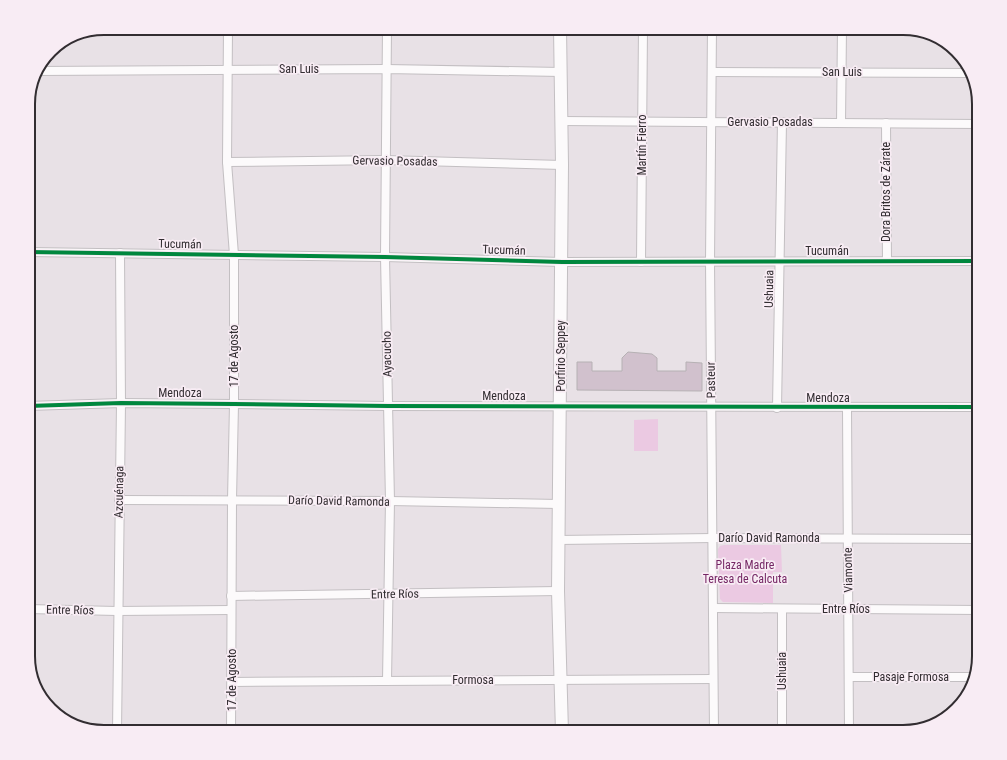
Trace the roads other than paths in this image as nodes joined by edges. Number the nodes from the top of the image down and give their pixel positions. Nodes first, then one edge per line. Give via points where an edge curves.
1 (228, 35) edge
2 (387, 35) edge
3 (560, 35) edge
4 (643, 35) edge
5 (712, 35) edge
6 (842, 35) edge
7 (227, 69) junction
8 (386, 69) junction
9 (43, 71) edge
10 (562, 72) junction
11 (713, 72) junction
12 (841, 72) junction
13 (965, 73) edge
14 (562, 121) junction
15 (642, 121) junction
16 (712, 122) junction
17 (782, 122) junction
18 (841, 123) junction
19 (886, 123) junction
20 (972, 124) edge
21 (385, 160) junction
22 (227, 162) junction
23 (562, 165) junction
24 (35, 252) edge
25 (120, 253) junction
26 (234, 255) junction
27 (385, 257) junction
28 (887, 261) junction
29 (972, 261) edge
30 (562, 262) junction
31 (641, 262) junction
32 (710, 262) junction
33 (780, 262) junction
34 (121, 403) junction
35 (234, 404) junction
36 (35, 406) edge
37 (388, 406) junction
38 (561, 406) junction
39 (711, 408) junction
40 (777, 408) junction
41 (847, 408) junction
42 (972, 408) edge
43 (119, 500) junction
44 (232, 500) junction
45 (390, 501) junction
46 (558, 504) junction
47 (712, 538) junction
48 (847, 538) junction
49 (972, 539) edge
50 (558, 540) junction
51 (558, 591) junction
52 (388, 594) junction
53 (231, 596) junction
54 (714, 608) junction
55 (782, 609) junction
56 (849, 609) junction
57 (35, 610) edge
58 (231, 610) junction
59 (972, 610) edge
60 (117, 611) junction
61 (849, 677) junction
62 (968, 677) edge
63 (713, 679) junction
64 (561, 680) junction
65 (387, 681) junction
66 (232, 682) junction
67 (117, 725) edge
68 (231, 725) edge
69 (562, 725) edge
70 (714, 725) edge
71 (782, 725) edge
72 (849, 725) edge

1 - 7 street, 17 de Agosto
2 - 8 street, Ayacucho
3 - 10 main road, Porfirio Seppey
4 - 15 street, Martín Fierro
5 - 11 street, Pasteur
6 - 12 street
7 - 8 street, San Luis
7 - 9 street, San Luis
7 - 22 street, 17 de Agosto
8 - 10 street, San Luis
8 - 21 street, Ayacucho
10 - 14 main road, Porfirio Seppey
11 - 12 street, San Luis
11 - 16 street, Pasteur
12 - 13 street, San Luis
12 - 18 street
14 - 15 street, Gervasio Posadas
14 - 23 main road, Porfirio Seppey
15 - 16 street, Gervasio Posadas
15 - 31 street, Martín Fierro
16 - 17 street, Gervasio Posadas
16 - 32 street, Pasteur
17 - 18 street, Gervasio Posadas
17 - 33 street, Ushuaia
18 - 19 street, Gervasio Posadas
19 - 20 street, Gervasio Posadas
19 - 28 street, Dora Britos de Zárate
21 - 22 street, Gervasio Posadas
21 - 23 street, Gervasio Posadas
21 - 27 street, Ayacucho
22 - 26 street, 17 de Agosto
23 - 30 main road, Porfirio Seppey
24 - 25 street, Tucumán
25 - 26 street, Tucumán
25 - 34 street, Azcuénaga
26 - 27 street, Tucumán
26 - 35 street, 17 de Agosto
27 - 30 street, Tucumán
27 - 37 street, Ayacucho
28 - 29 street, Tucumán
28 - 33 street, Tucumán
30 - 31 street, Tucumán
30 - 38 main road, Porfirio Seppey
31 - 32 street, Tucumán
32 - 33 street, Tucumán
32 - 39 street, Pasteur
33 - 40 street, Ushuaia
34 - 35 street, Mendoza
34 - 36 street, Mendoza
34 - 43 street, Azcuénaga
35 - 37 street, Mendoza
35 - 44 street, 17 de Agosto
37 - 38 street, Mendoza
37 - 45 street, Ayacucho
38 - 39 street, Mendoza
38 - 46 main road, Porfirio Seppey
39 - 40 street, Mendoza
39 - 47 street, Pasteur
40 - 41 street, Mendoza
41 - 42 street, Mendoza
41 - 48 street, Viamonte
43 - 44 street, Darío David Ramonda
43 - 60 street, Azcuénaga
44 - 45 street, Darío David Ramonda
44 - 53 street, 17 de Agosto
45 - 46 street, Darío David Ramonda
45 - 52 street, Ayacucho
46 - 50 main road, Porfirio Seppey
47 - 48 street, Darío David Ramonda
47 - 50 street, Darío David Ramonda
47 - 54 street, Pasteur
48 - 49 street, Darío David Ramonda
48 - 56 street, Viamonte
50 - 51 main road, Porfirio Seppey
51 - 52 street, Entre Ríos
51 - 64 main road, Porfirio Seppey
52 - 53 street, Entre Ríos
52 - 65 street, Ayacucho
53 - 58 street, 17 de Agosto
54 - 55 street, Entre Ríos
54 - 63 street, Pasteur
55 - 56 street, Entre Ríos
55 - 71 street, Ushuaia
56 - 59 street, Entre Ríos
56 - 61 street, Viamonte
57 - 60 street, Entre Ríos
58 - 60 street, Entre Ríos
58 - 66 street, 17 de Agosto
60 - 67 street, Azcuénaga
61 - 62 street, Pasaje Formosa
61 - 72 street, Viamonte
63 - 64 street, Formosa
63 - 70 street, Pasteur
64 - 65 street, Formosa
64 - 69 main road, Porfirio Seppey
65 - 66 street, Formosa
66 - 68 street, 17 de Agosto

